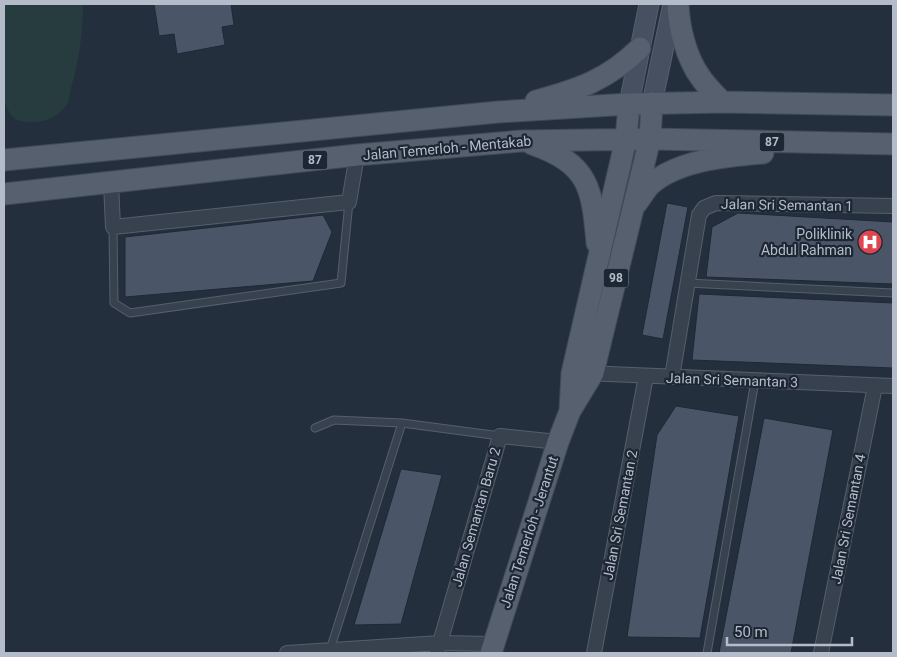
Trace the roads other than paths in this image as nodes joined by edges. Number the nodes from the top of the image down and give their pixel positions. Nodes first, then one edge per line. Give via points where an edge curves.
1 (649, 4) edge
2 (674, 4) edge
3 (678, 4) edge
4 (640, 48) junction
5 (722, 102) junction
6 (629, 104) junction
7 (652, 104) junction
8 (893, 105) edge
9 (498, 112) junction
10 (650, 139) junction
11 (521, 140) junction
12 (626, 140) junction
13 (855, 144) junction
14 (893, 144) edge
15 (357, 155) junction
16 (4, 160) edge
17 (111, 183) junction
18 (4, 194) edge
19 (349, 202) junction
20 (893, 206) edge
21 (633, 210) junction
22 (113, 227) junction
23 (598, 260) junction
24 (687, 283) junction
25 (893, 293) edge
26 (572, 373) junction
27 (593, 374) junction
28 (646, 376) junction
29 (672, 377) junction
30 (755, 381) junction
31 (875, 386) junction
32 (893, 386) edge
33 (570, 411) junction
34 (402, 423) junction
35 (315, 428) dead end
36 (500, 436) junction
37 (558, 442) junction
38 (438, 648) edge
39 (492, 649) edge
40 (330, 650) junction
41 (349, 651) edge
42 (287, 653) edge
43 (594, 653) edge
44 (707, 653) edge
45 (820, 653) edge

1 - 4 street
2 - 7 street
3 - 5 main road via 686,47 693,64
4 - 6 street
4 - 9 main road via 599,80
5 - 7 main road, 87
5 - 8 main road, 87
6 - 7 main road, 87
6 - 9 main road, 87
6 - 12 main road, Jalan Temerloh - Jerantut / 98
7 - 10 main road, Jalan Temerloh - Jerantut / 98
9 - 16 main road, 87
10 - 12 main road, Jalan Temerloh - Mentakab / 87
10 - 13 main road, Jalan Temerloh - Mentakab / 87
10 - 21 main road, Jalan Temerloh - Jerantut / 98
11 - 12 main road, Jalan Temerloh - Mentakab / 87
11 - 15 main road, Jalan Temerloh - Mentakab / 87
11 - 23 main road via 562,157 579,172 591,195
12 - 23 main road, Jalan Temerloh - Jerantut / 98
13 - 14 main road, Jalan Temerloh - Mentakab / 87
13 - 21 main road via 699,162 662,177 650,186
15 - 17 main road, Jalan Temerloh - Mentakab / 87
15 - 19 street
17 - 18 main road, Jalan Temerloh - Mentakab / 87
17 - 22 street
19 - 22 street
19 - 22 lane via 341,283 130,313 114,303
20 - 24 street, Jalan Sri Semantan 1 via 716,203 704,208 699,215
21 - 27 main road, Jalan Temerloh - Jerantut / 98
23 - 26 main road, Jalan Temerloh - Jerantut / 98
24 - 25 lane
24 - 29 street, Jalan Sri Semantan 1
26 - 27 street, Jalan Sri Semantan 3
26 - 33 main road, Jalan Temerloh - Jerantut / 98
27 - 28 street, Jalan Sri Semantan 3
27 - 33 main road, Jalan Temerloh - Jerantut / 98
28 - 29 street, Jalan Sri Semantan 3
28 - 43 street, Jalan Sri Semantan 2
29 - 30 street, Jalan Sri Semantan 3
30 - 31 street, Jalan Sri Semantan 3
30 - 44 lane
31 - 32 street, Jalan Sri Semantan 3
31 - 45 street, Jalan Sri Semantan 4
33 - 37 main road, Jalan Temerloh - Jerantut / 98
34 - 35 lane via 334,420
34 - 36 lane
34 - 40 lane
36 - 37 street, Jalan Semantan Baru 2
36 - 38 street, Jalan Semantan Baru 2
37 - 39 main road, Jalan Temerloh - Jerantut / 98
38 - 39 street
38 - 41 street
40 - 41 street
40 - 42 street

